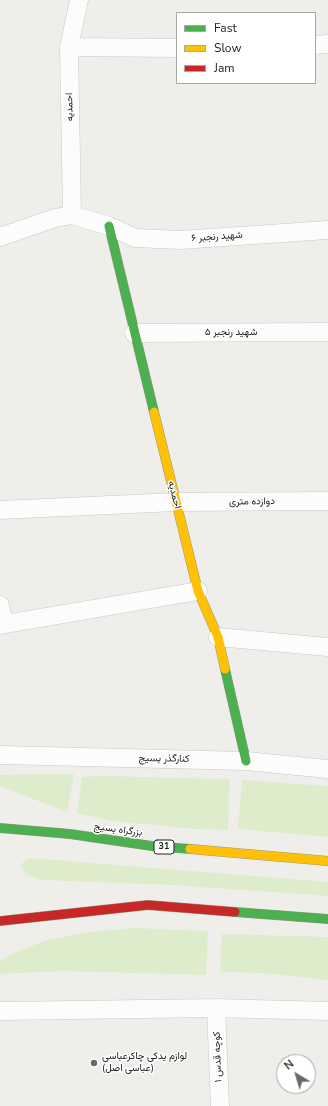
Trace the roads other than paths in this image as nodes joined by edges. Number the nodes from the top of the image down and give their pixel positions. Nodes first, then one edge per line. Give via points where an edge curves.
1 (79, 0) edge
2 (316, 44) edge
3 (328, 44) edge
4 (69, 47) junction
5 (176, 48) edge
6 (72, 215) junction
7 (109, 226) junction
8 (328, 230) edge
9 (0, 237) edge
10 (328, 332) edge
11 (134, 333) junction
12 (328, 501) edge
13 (176, 502) junction
14 (0, 510) edge
15 (198, 591) junction
16 (0, 605) edge
17 (2, 624) edge
18 (218, 637) junction
19 (328, 647) edge
20 (0, 755) edge
21 (246, 761) junction
22 (328, 769) edge
23 (0, 828) edge
24 (328, 861) edge
25 (328, 919) edge
26 (0, 921) edge
27 (216, 1008) junction
28 (0, 1011) edge
29 (328, 1011) edge
30 (220, 1106) edge

1 - 4 street, احمدیه
2 - 3 street
4 - 5 street
4 - 6 street, احمدیه
6 - 7 street, شهید رنجبر ۶
6 - 9 street via 55,218
7 - 8 street, شهید رنجبر ۶ via 135,238 180,240
7 - 11 main road, احمدیه
10 - 11 street, شهید رنجبر ۵
11 - 13 main road, احمدیه
12 - 13 street, دوازده متری
13 - 14 street, دوازده متری
13 - 15 main road, احمدیه
15 - 17 street
15 - 18 main road, احمدیه
16 - 17 street
18 - 19 street
18 - 21 main road, احمدیه
20 - 21 street, کنارگذر بسیج
21 - 22 street, کنارگذر بسیج
23 - 24 main road, بزرگراه بسیج / 31 via 70,834 152,846
25 - 26 main road via 148,905
27 - 28 street
27 - 29 street
27 - 30 street, کوچه قدس ۱

